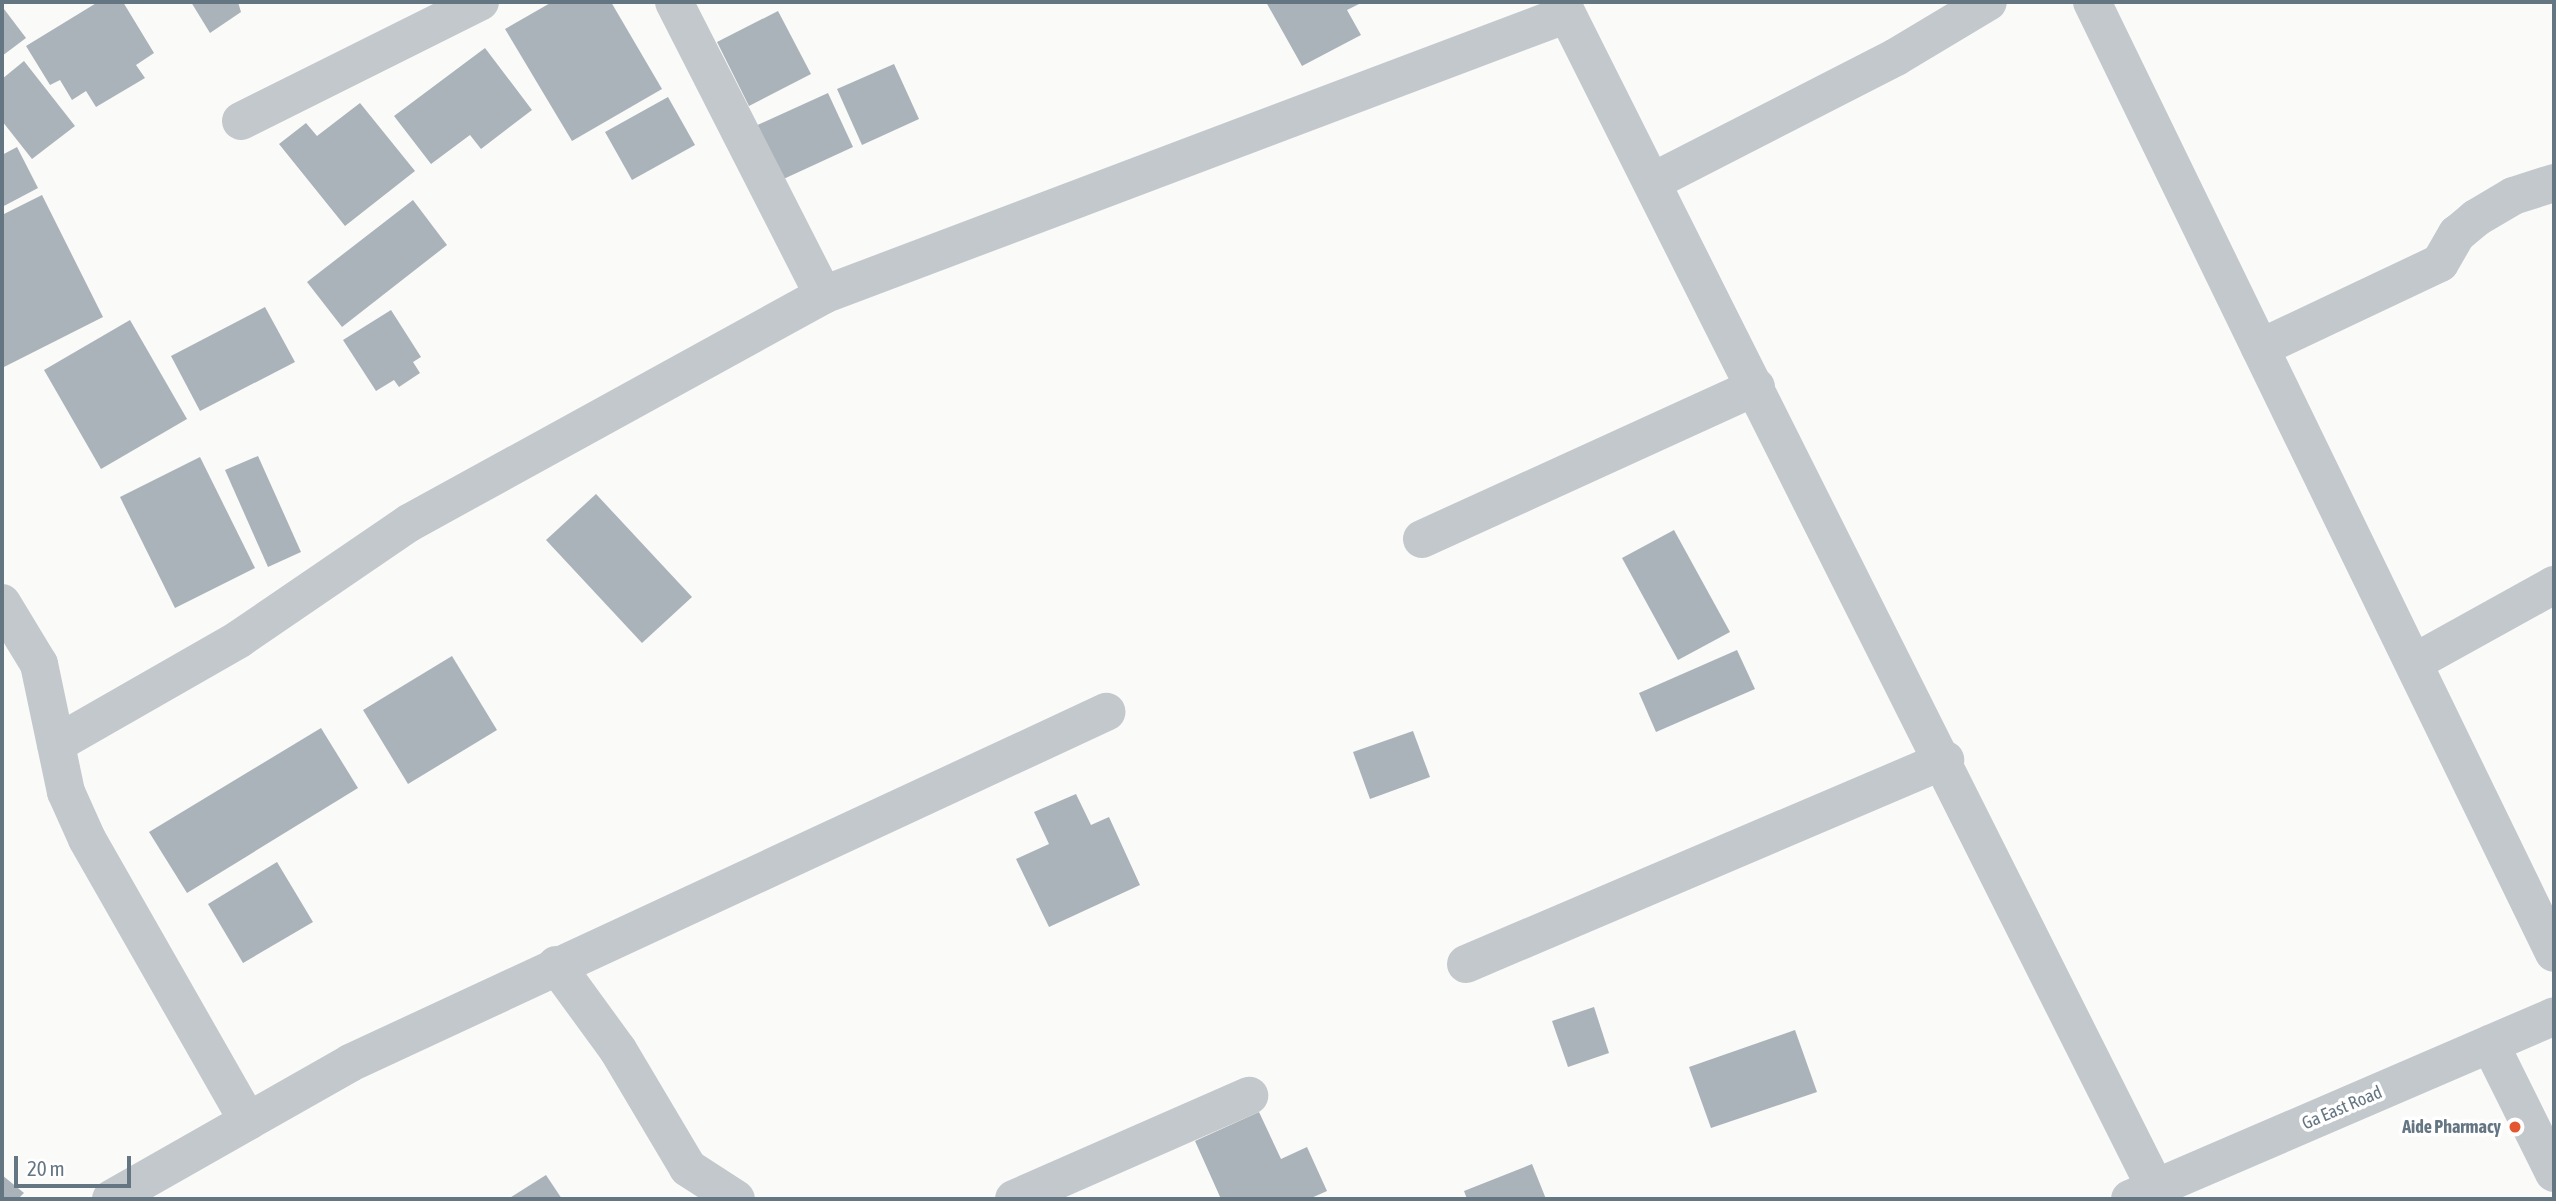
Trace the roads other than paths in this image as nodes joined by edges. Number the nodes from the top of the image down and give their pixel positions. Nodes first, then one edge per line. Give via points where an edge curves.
1 (480, 2) edge
2 (674, 2) edge
3 (1988, 2) edge
4 (2092, 2) edge
5 (1564, 8) edge
6 (241, 121) dead end
7 (1653, 183) junction
8 (2554, 183) edge
9 (823, 295) junction
10 (2260, 348) junction
11 (1756, 387) junction
12 (1422, 539) dead end
13 (2554, 585) edge
14 (2, 603) edge
15 (2415, 662) junction
16 (1106, 712) dead end
17 (56, 744) junction
18 (1945, 760) junction
19 (2554, 953) edge
20 (1466, 964) dead end
21 (556, 965) junction
22 (2554, 1016) edge
23 (2490, 1044) junction
24 (1249, 1096) dead end
25 (248, 1121) junction
26 (2554, 1174) edge
27 (2149, 1196) edge
28 (111, 1199) edge
29 (736, 1199) edge
30 (1014, 1199) edge

1 - 6 street
2 - 9 street
3 - 7 street via 1896,57
4 - 10 street
5 - 7 street
5 - 9 street
7 - 11 street
8 - 10 street via 2513,196 2476,218 2457,234 2440,263
9 - 17 street via 409,523 239,639
10 - 15 street
11 - 12 street
11 - 18 street
13 - 15 street
14 - 17 street via 39,664
15 - 19 street
16 - 21 street
17 - 25 street via 66,792 87,839
18 - 20 street
18 - 27 street
21 - 25 street via 349,1062
21 - 29 street via 618,1050 688,1168
22 - 23 street, Ga East Road
23 - 26 street
23 - 27 street, Ga East Road
24 - 30 street
25 - 28 street

